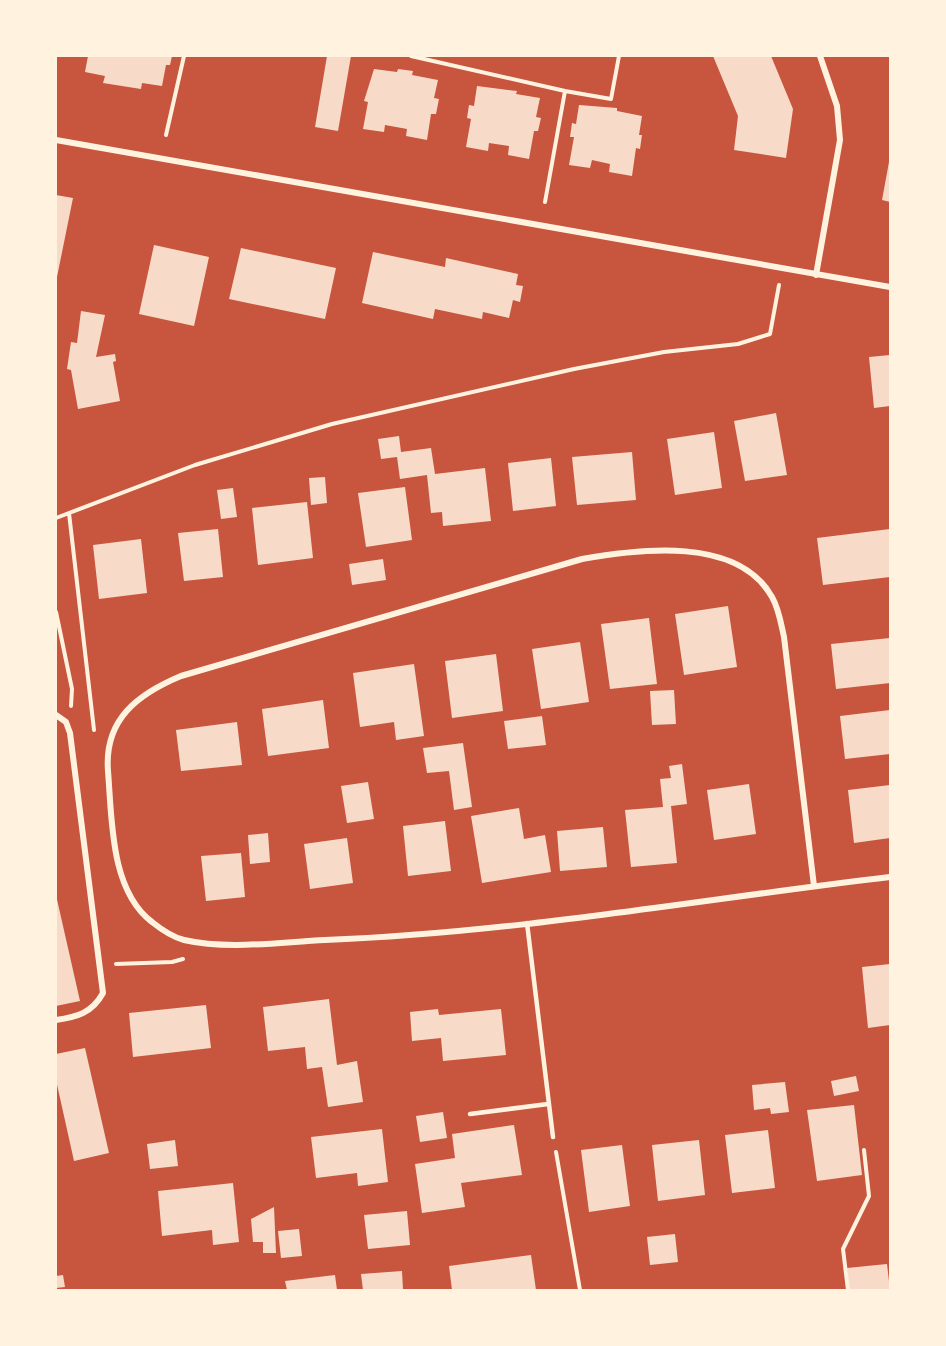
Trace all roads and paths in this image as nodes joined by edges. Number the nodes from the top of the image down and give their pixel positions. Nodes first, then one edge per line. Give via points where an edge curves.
1 (183, 56) edge
2 (411, 56) edge
3 (619, 56) edge
4 (820, 56) edge
5 (565, 91) junction
6 (166, 135) dead end
7 (56, 140) edge
8 (545, 202) dead end
9 (782, 269) junction
10 (816, 274) junction
11 (891, 287) edge
12 (69, 513) junction
13 (56, 518) edge
14 (56, 612) edge
15 (56, 714) edge
16 (66, 722) junction
17 (112, 736) junction
18 (891, 877) edge
19 (814, 886) junction
20 (527, 923) junction
21 (193, 956) dead end
22 (101, 964) junction
23 (56, 1020) edge
24 (548, 1104) junction
25 (470, 1114) dead end
26 (553, 1137) joint
27 (864, 1150) dead end
28 (580, 1290) edge
29 (848, 1290) edge

1 - 6 path
2 - 5 path
3 - 5 path via 611,99
4 - 10 street via 837,106 840,140
5 - 8 path
7 - 9 street
9 - 10 street
9 - 12 path via 770,334 738,344 664,352 574,369 343,421 195,465
10 - 11 street
12 - 13 path
12 - 17 path via 94,730
14 - 16 path via 72,689 70,719
15 - 16 street
16 - 22 street
17 - 19 street via 136,701 181,676 582,559 653,551 709,554 746,571 772,596 778,612
17 - 20 street via 108,767 120,869 140,912 167,933 183,939 235,943 391,938
18 - 19 street
19 - 20 street
20 - 24 lane
21 - 22 path via 172,962
22 - 23 street via 103,993 98,1002 76,1017
24 - 25 lane
24 - 26 lane
26 - 28 path
27 - 29 path via 869,1196 843,1249

